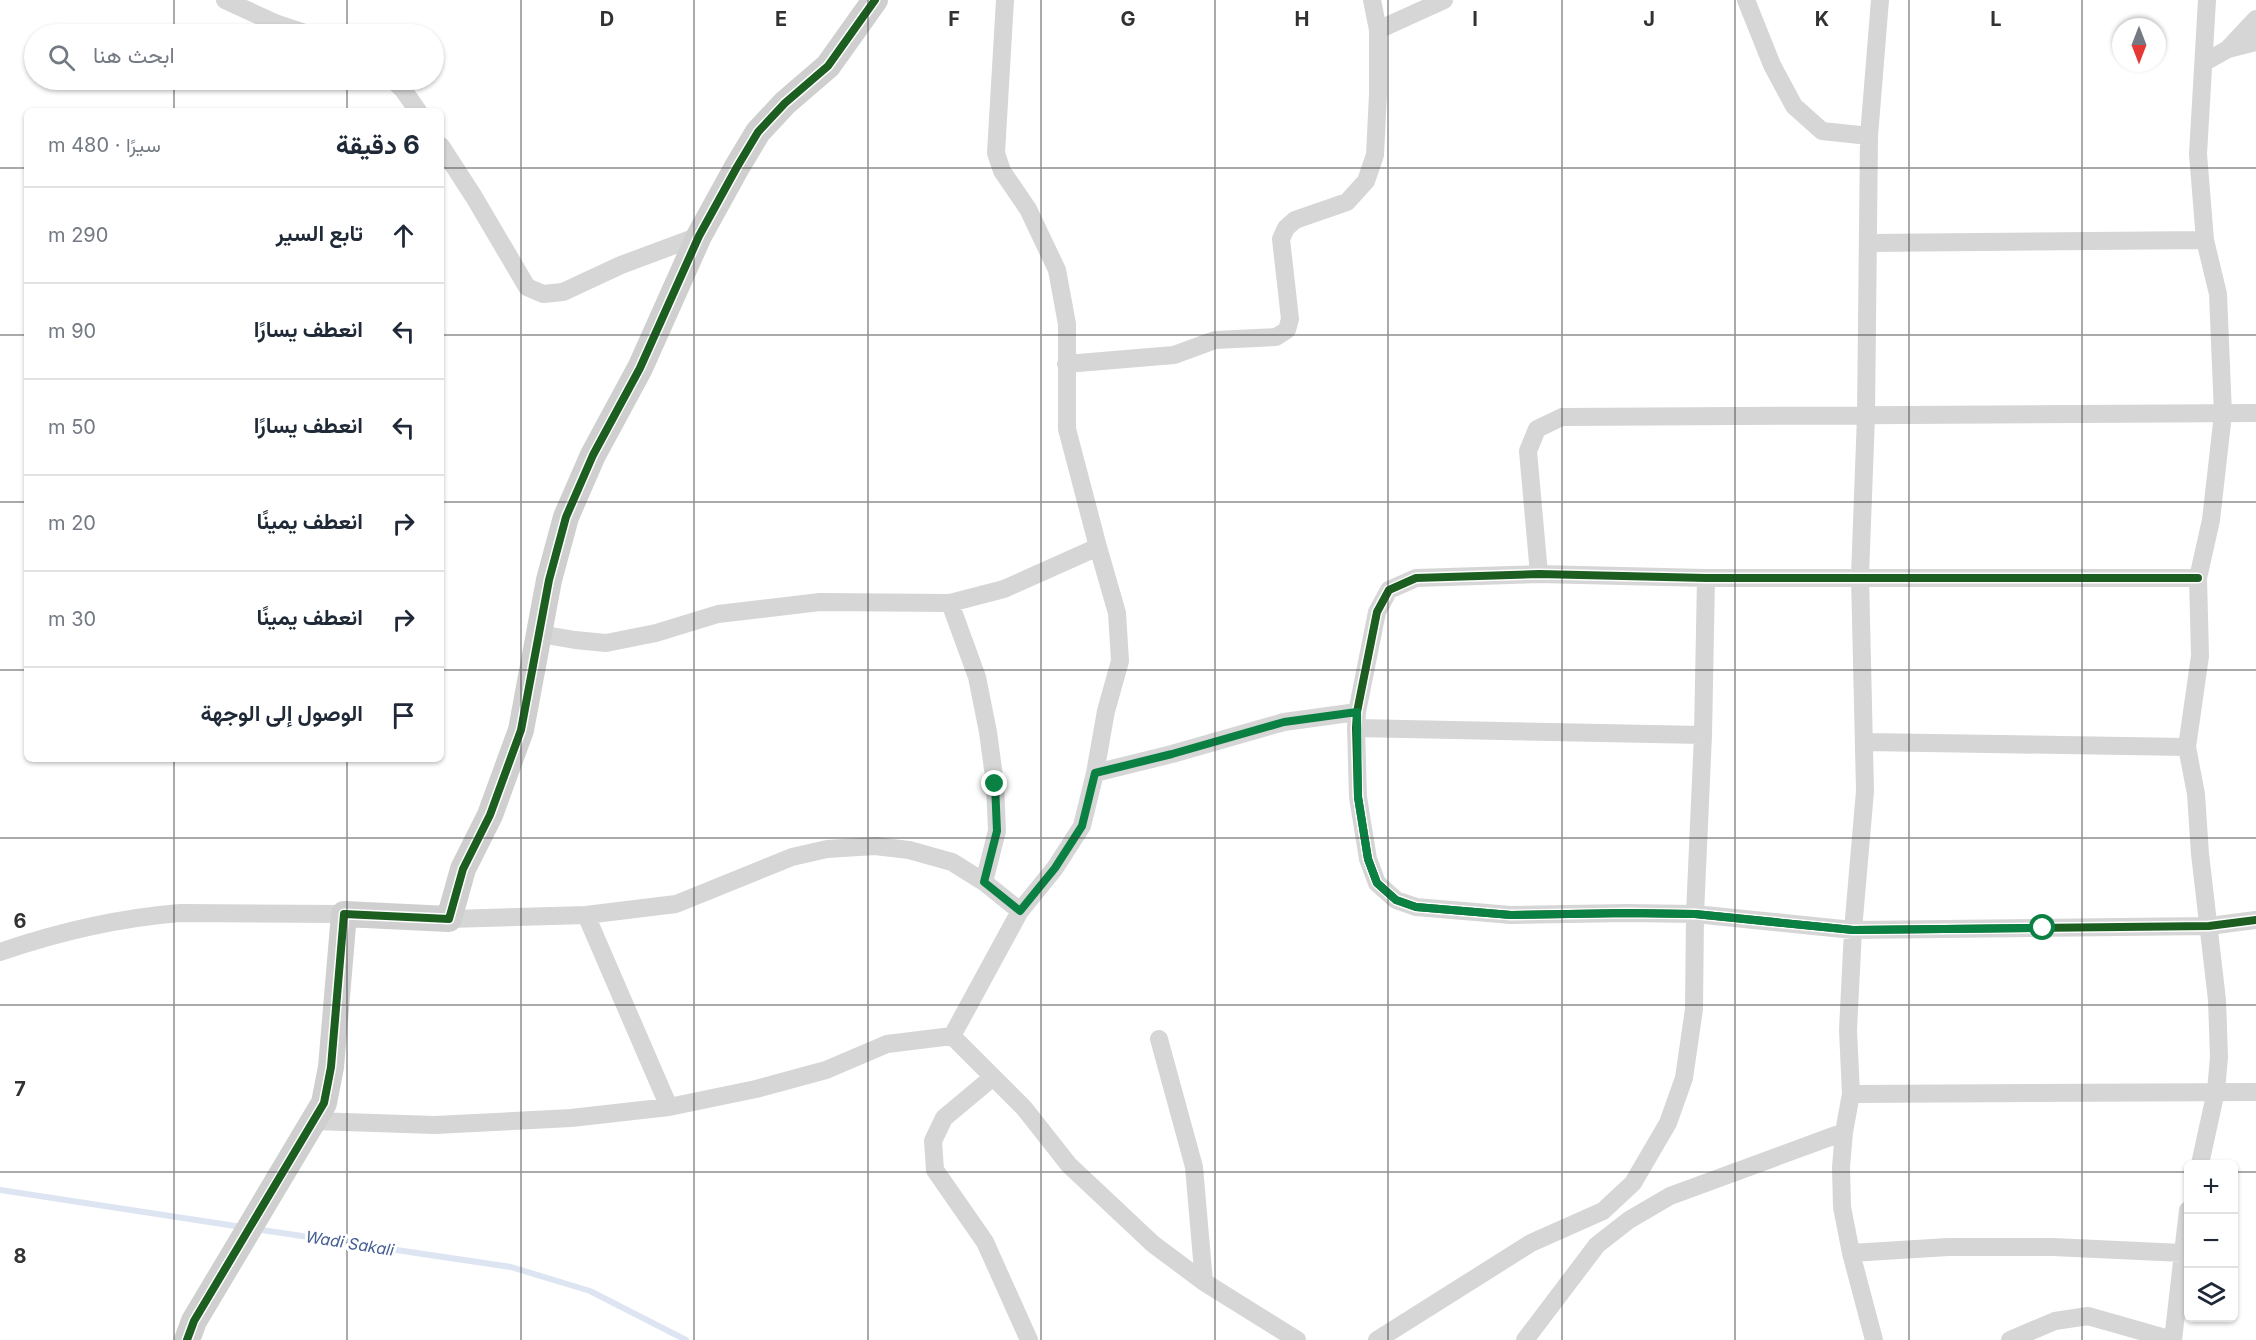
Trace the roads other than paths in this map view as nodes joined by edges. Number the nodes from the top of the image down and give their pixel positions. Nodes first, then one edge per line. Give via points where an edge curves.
1 (225, 0) edge
2 (875, 0) edge
3 (1005, 0) edge
4 (1372, 0) edge
5 (1444, 0) edge
6 (1746, 0) edge
7 (1880, 0) edge
8 (2207, 0) edge
9 (2256, 19) edge
10 (278, 24) edge
11 (1378, 30) junction
12 (2256, 42) edge
13 (2228, 49) junction
14 (2205, 62) junction
15 (403, 90) edge
16 (416, 108) edge
17 (1869, 136) junction
18 (444, 151) edge
19 (699, 236) junction
20 (2205, 240) junction
21 (1869, 243) junction
22 (1066, 364) junction
23 (2256, 413) edge
24 (2223, 414) junction
25 (1866, 416) junction
26 (1098, 547) junction
27 (1539, 574) junction
28 (1860, 576) junction
29 (1706, 578) junction
30 (2198, 578) junction
31 (950, 603) junction
32 (540, 634) junction
33 (1356, 720) junction
34 (1703, 735) junction
35 (1864, 742) junction
36 (2187, 747) junction
37 (1095, 773) junction
38 (984, 882) junction
39 (1020, 911) junction
40 (344, 914) junction
41 (1695, 914) junction
42 (586, 915) junction
43 (449, 919) junction
44 (2256, 920) edge
45 (2209, 926) junction
46 (1853, 930) junction
47 (0, 952) edge
48 (952, 1036) junction
49 (1159, 1039) dead end
50 (993, 1077) junction
51 (2216, 1091) junction
52 (2256, 1092) edge
53 (1851, 1094) junction
54 (669, 1107) junction
55 (314, 1121) junction
56 (1844, 1132) junction
57 (2201, 1160) edge
58 (1603, 1211) junction
59 (2187, 1214) edge
60 (1629, 1220) junction
61 (1851, 1253) junction
62 (2182, 1253) junction
63 (1204, 1282) junction
64 (187, 1340) edge
65 (1029, 1340) edge
66 (1297, 1340) edge
67 (1377, 1340) edge
68 (1525, 1340) edge
69 (1874, 1340) edge
70 (2010, 1340) edge
71 (2172, 1340) edge

1 - 10 street
2 - 19 street via 828,66 758,132
3 - 22 street via 996,153 1002,171 1028,209 1057,270 1067,324
4 - 11 street
5 - 11 street
6 - 17 street via 1772,65 1794,106 1822,130
7 - 17 street
8 - 14 street
9 - 13 street
11 - 22 street via 1375,155 1366,181 1347,202 1295,220 1286,228 1281,239 1290,319 1287,330 1276,337 1215,340 1174,355
12 - 13 street
13 - 14 street
14 - 20 street via 2198,154
15 - 16 street
17 - 21 street
18 - 19 street via 527,287 543,294 563,292
19 - 32 street via 640,368 593,454 566,517
20 - 21 street
20 - 24 street via 2218,294
21 - 25 street
22 - 26 street via 1067,429
23 - 24 street
24 - 25 street
24 - 30 street via 2211,520
25 - 27 street via 1562,417 1537,429 1528,451
25 - 28 street
26 - 31 street via 1004,589
26 - 37 street via 1117,613 1120,661
27 - 29 street
27 - 33 street via 1416,578 1389,590 1377,612
28 - 29 street
28 - 30 street
28 - 35 street
29 - 34 street
30 - 36 street via 2200,656
31 - 32 street via 820,602 718,614 606,643
31 - 38 street via 977,677 995,784 997,831
32 - 43 street via 521,730 490,816 463,869
33 - 34 street
33 - 37 street via 1284,722
33 - 41 street via 1358,797 1368,859 1377,883 1396,900 1416,907 1511,915
34 - 41 street
35 - 36 street
35 - 46 street via 1865,791
36 - 45 street via 2196,794
37 - 39 street via 1082,826
38 - 39 street
38 - 42 street via 952,862 909,850 875,846 827,849 792,857 676,904
39 - 48 street
40 - 43 street
40 - 47 street via 156,915 47,936
40 - 55 street via 331,1067 324,1103
41 - 46 street
41 - 58 street via 1694,1009 1684,1078 1668,1123 1633,1183
42 - 43 street
42 - 54 street
44 - 45 street
45 - 46 street
45 - 51 street via 2217,1000
46 - 53 street via 1848,1030
48 - 50 street
48 - 54 street via 887,1044 826,1070
49 - 63 street via 1194,1167
50 - 63 street via 1024,1108 1069,1165 1153,1244
50 - 65 street via 944,1118 933,1141 935,1170 985,1242
51 - 52 street
51 - 53 street
51 - 57 street
53 - 56 street
54 - 55 street via 571,1119 435,1125
55 - 64 street via 194,1321
56 - 60 street via 1670,1196
56 - 61 street via 1842,1207
58 - 60 street
58 - 67 street via 1531,1244
59 - 62 street
60 - 68 street via 1597,1245
61 - 62 street via 1948,1247 2053,1247
61 - 69 street
62 - 71 street
63 - 66 street
70 - 71 street via 2055,1321 2088,1316

